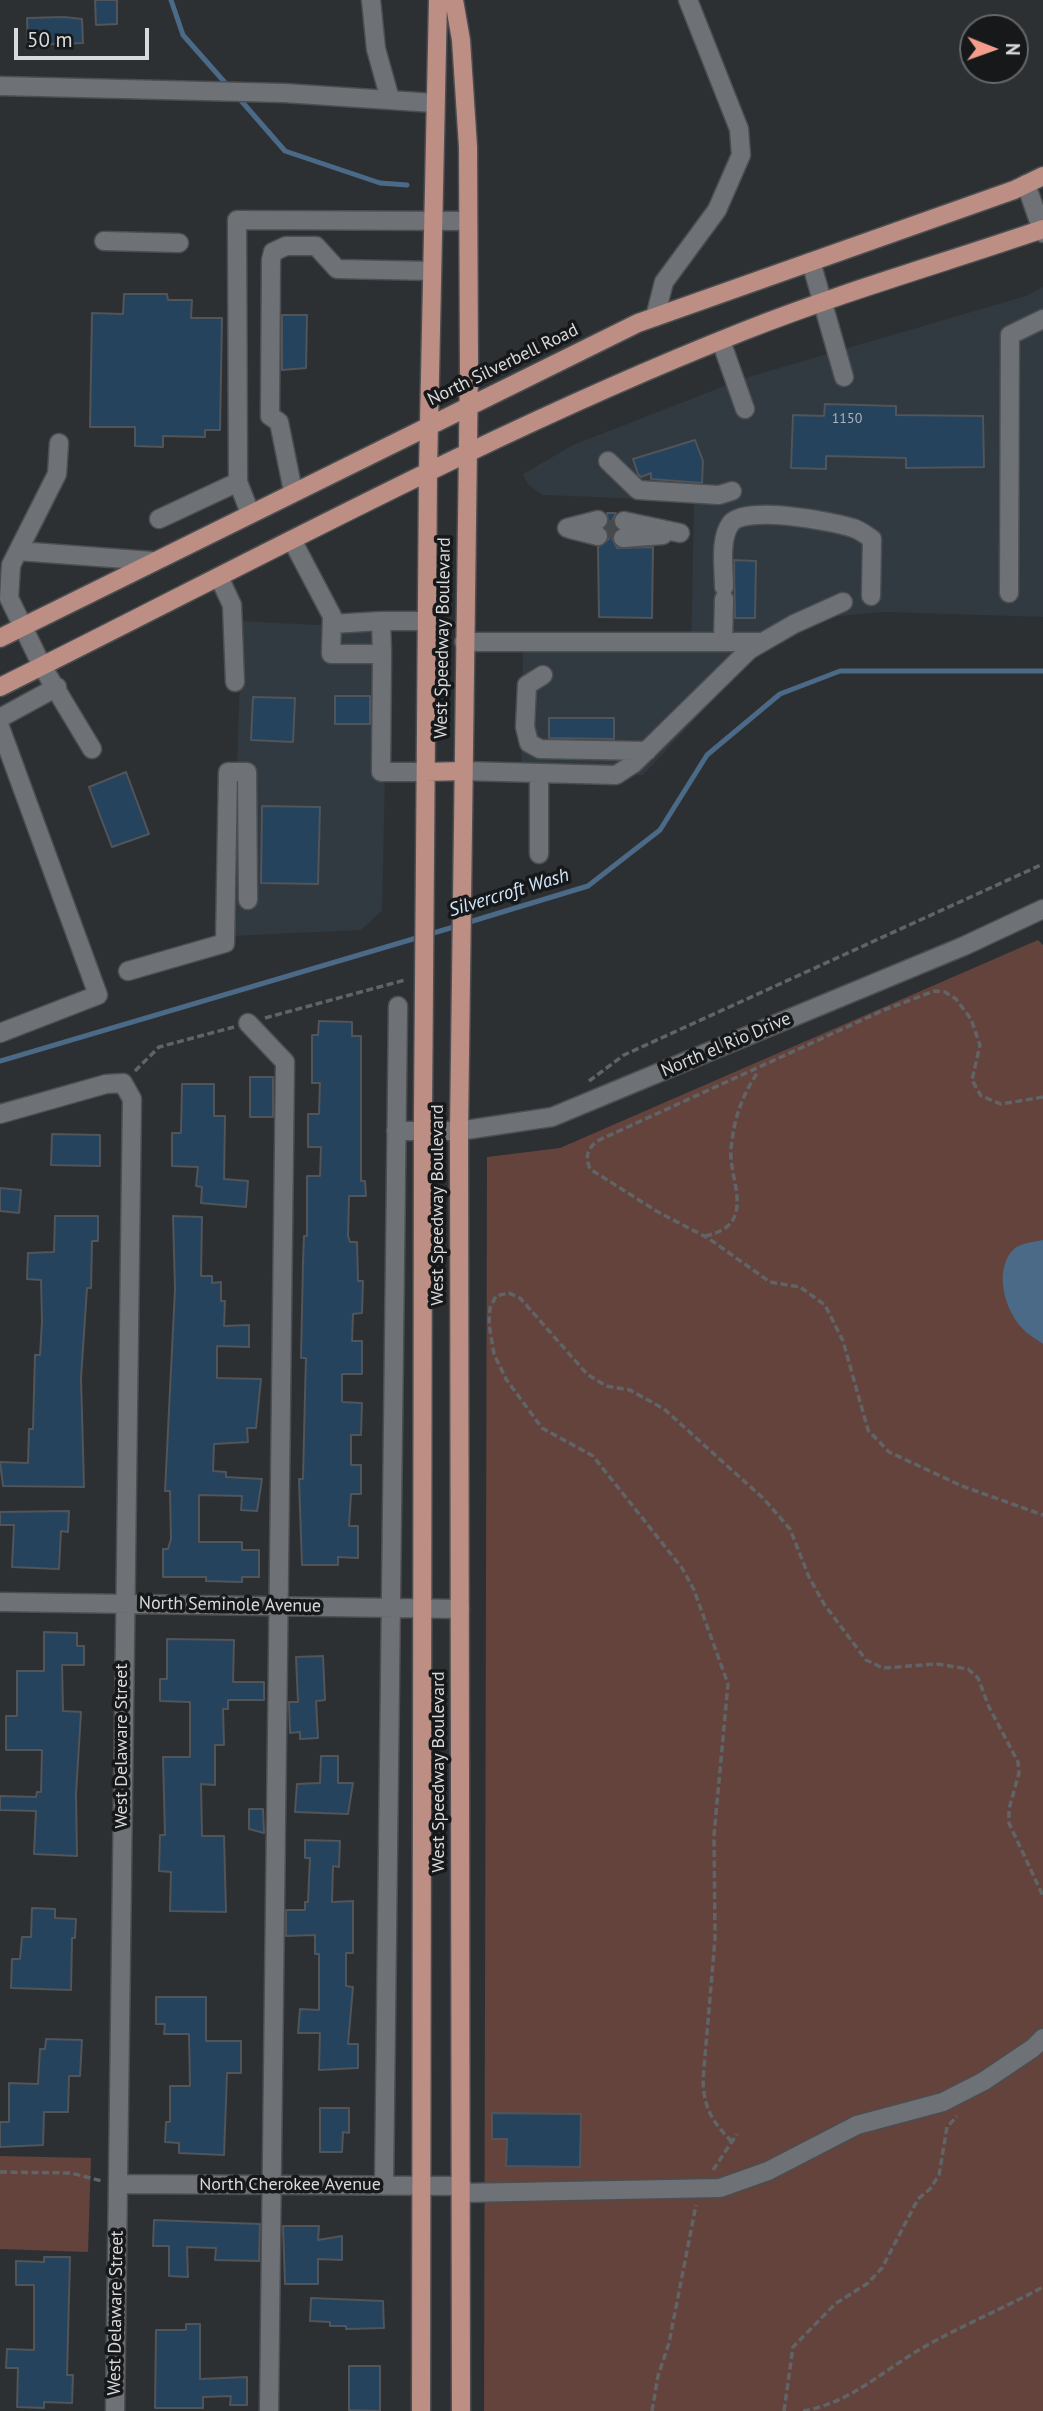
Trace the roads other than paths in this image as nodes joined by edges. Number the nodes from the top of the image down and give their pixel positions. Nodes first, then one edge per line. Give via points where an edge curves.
1 (371, 0) edge
2 (438, 0) edge
3 (454, 0) edge
4 (688, 0) edge
5 (0, 86) edge
6 (390, 99) junction
7 (434, 103) junction
8 (1043, 176) edge
9 (1026, 184) junction
10 (433, 221) junction
11 (468, 221) junction
12 (1043, 231) edge
13 (104, 241) dead end
14 (179, 243) dead end
15 (811, 262) junction
16 (432, 271) junction
17 (825, 303) junction
18 (656, 317) junction
19 (1043, 319) edge
20 (721, 341) junction
21 (844, 377) dead end
22 (469, 405) junction
23 (745, 409) dead end
24 (430, 424) junction
25 (59, 443) dead end
26 (466, 453) junction
27 (608, 460) dead end
28 (428, 471) junction
29 (238, 482) junction
30 (293, 491) junction
31 (732, 491) dead end
32 (250, 513) junction
33 (159, 519) dead end
34 (567, 528) dead end
35 (598, 528) tunnel mouth
36 (624, 530) tunnel mouth
37 (680, 533) dead end
38 (292, 540) junction
39 (18, 551) junction
40 (152, 561) junction
41 (219, 577) junction
42 (1010, 593) dead end
43 (871, 596) dead end
44 (843, 602) dead end
45 (382, 621) junction
46 (427, 621) junction
47 (332, 624) junction
48 (22, 627) junction
49 (0, 638) edge
50 (464, 642) junction
51 (723, 642) junction
52 (762, 642) junction
53 (382, 654) junction
54 (42, 666) junction
55 (543, 675) dead end
56 (235, 682) dead end
57 (0, 687) edge
58 (57, 687) junction
59 (0, 718) edge
60 (0, 727) edge
61 (92, 749) dead end
62 (647, 751) junction
63 (463, 771) junction
64 (426, 772) junction
65 (539, 773) junction
66 (539, 855) dead end
67 (248, 900) dead end
68 (1043, 909) edge
69 (128, 971) dead end
70 (398, 1006) dead end
71 (248, 1023) dead end
72 (0, 1033) edge
73 (0, 1114) edge
74 (423, 1130) junction
75 (459, 1130) junction
76 (396, 1131) junction
77 (0, 1602) edge
78 (123, 1603) junction
79 (280, 1605) junction
80 (389, 1607) junction
81 (421, 1607) junction
82 (460, 1609) junction
83 (1043, 2038) edge
84 (119, 2184) junction
85 (272, 2185) junction
86 (384, 2186) junction
87 (423, 2186) junction
88 (462, 2190) junction
89 (115, 2411) edge
90 (269, 2411) edge
91 (421, 2411) edge
92 (461, 2411) edge

1 - 6 street via 376,49
2 - 7 main road, West Speedway Boulevard
3 - 11 main road, West Speedway Boulevard via 464,80
4 - 18 street via 739,129 741,155 716,210 664,282
5 - 6 street
6 - 7 street
7 - 10 main road, West Speedway Boulevard
8 - 9 main road, North Silverbell Road
9 - 12 street
9 - 15 main road, North Silverbell Road
10 - 11 street
10 - 16 main road, West Speedway Boulevard
10 - 29 street via 237,220
11 - 22 main road, West Speedway Boulevard
12 - 17 main road
13 - 14 street
15 - 17 street
15 - 18 main road, North Silverbell Road
16 - 24 main road, West Speedway Boulevard
16 - 30 street via 337,268 316,246 286,246 273,252 270,416 279,422
17 - 20 main road
17 - 21 street
18 - 22 main road, North Silverbell Road
19 - 42 street via 1010,335
20 - 23 street
20 - 26 main road
22 - 24 main road, North Silverbell Road
22 - 26 main road, West Speedway Boulevard
24 - 28 main road, West Speedway Boulevard
24 - 30 main road, North Silverbell Road
25 - 39 street via 57,474
26 - 28 main road
26 - 50 main road, West Speedway Boulevard
27 - 31 street via 638,490 719,495
28 - 38 main road
28 - 46 main road, West Speedway Boulevard
29 - 32 street
29 - 33 street
30 - 32 main road, North Silverbell Road
32 - 40 main road, North Silverbell Road
34 - 35 street
36 - 37 street
38 - 41 main road
38 - 47 street
39 - 40 street
39 - 48 street via 11,565 9,598
40 - 48 main road, North Silverbell Road
41 - 54 main road
41 - 56 street via 232,605
43 - 51 street via 872,539 856,528 744,514 732,522 725,536
44 - 52 street
45 - 46 street
45 - 47 street
45 - 53 street
46 - 64 main road, West Speedway Boulevard
47 - 53 street via 331,654
48 - 49 main road, North Silverbell Road
48 - 54 street
50 - 51 street
50 - 63 main road, West Speedway Boulevard
51 - 52 street
52 - 62 street
53 - 64 street via 381,772
54 - 57 main road
54 - 58 street
55 - 62 street via 527,685 529,743 540,749
58 - 59 street
58 - 61 street
60 - 72 street via 98,995
62 - 65 street via 616,775
63 - 64 main road
63 - 65 street
63 - 75 main road, West Speedway Boulevard
64 - 74 main road, West Speedway Boulevard
65 - 66 street
67 - 69 street via 247,772 228,772 225,943
68 - 75 street, North el Rio Drive via 951,952 552,1117
70 - 76 street
71 - 79 street via 285,1062
73 - 78 street, West Delaware Street via 106,1084 123,1083 132,1099
74 - 75 street, North el Rio Drive
74 - 76 street, North el Rio Drive
74 - 81 main road, West Speedway Boulevard
75 - 82 main road, West Speedway Boulevard
76 - 80 street
77 - 78 street, North Seminole Avenue
78 - 79 street, North Seminole Avenue
78 - 84 street, West Delaware Street
79 - 80 street, North Seminole Avenue
79 - 85 street
80 - 81 street, North Seminole Avenue
80 - 86 street
81 - 82 street, North Seminole Avenue
81 - 87 main road, West Speedway Boulevard
82 - 88 main road, West Speedway Boulevard
83 - 88 street, North Cherokee Avenue via 984,2081 943,2102 857,2125 768,2171 720,2188
84 - 85 street, North Cherokee Avenue
84 - 89 street, West Delaware Street
85 - 86 street, North Cherokee Avenue
85 - 90 street
86 - 87 street, North Cherokee Avenue
87 - 88 street, North Cherokee Avenue
87 - 91 main road, West Speedway Boulevard
88 - 92 main road, West Speedway Boulevard

